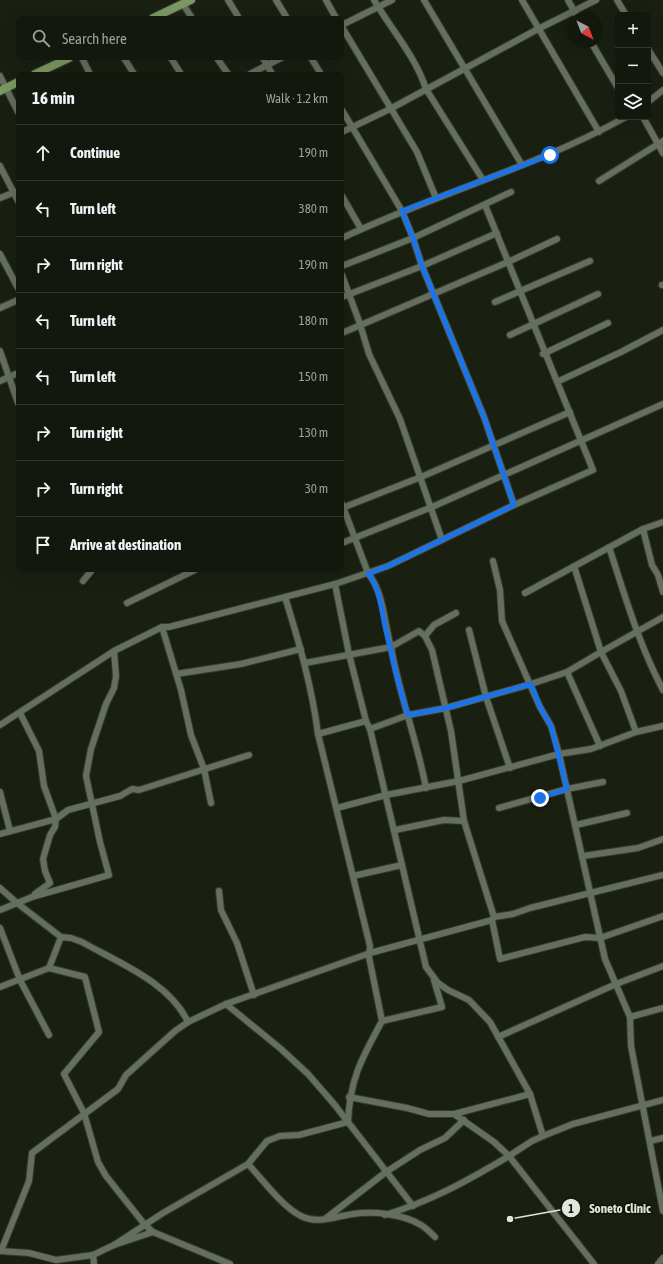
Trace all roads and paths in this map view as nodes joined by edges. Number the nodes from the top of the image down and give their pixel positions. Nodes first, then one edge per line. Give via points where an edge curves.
1 (228, 0) edge
2 (276, 0) edge
3 (326, 0) edge
4 (374, 0) edge
5 (392, 0) edge
6 (424, 0) edge
7 (522, 0) edge
8 (568, 0) edge
9 (596, 0) edge
10 (617, 0) edge
11 (187, 2) edge
12 (378, 7) junction
13 (573, 11) junction
14 (624, 12) edge
15 (157, 16) edge
16 (191, 16) edge
17 (238, 16) edge
18 (286, 16) edge
19 (335, 16) edge
20 (344, 25) edge
21 (344, 29) edge
22 (538, 29) junction
23 (595, 48) edge
24 (651, 54) edge
25 (65, 60) edge
26 (83, 60) edge
27 (125, 60) edge
28 (172, 60) edge
29 (219, 60) edge
30 (264, 60) edge
31 (277, 60) edge
32 (312, 60) edge
33 (267, 65) junction
34 (465, 69) junction
35 (39, 72) edge
36 (89, 72) edge
37 (133, 72) edge
38 (180, 72) edge
39 (227, 72) edge
40 (254, 72) edge
41 (271, 72) edge
42 (320, 72) edge
43 (663, 73) edge
44 (0, 76) edge
45 (16, 83) edge
46 (616, 84) edge
47 (426, 90) junction
48 (663, 90) edge
49 (0, 91) edge
50 (651, 100) edge
51 (16, 108) edge
52 (390, 109) junction
53 (344, 113) edge
54 (621, 120) edge
55 (645, 120) edge
56 (352, 126) junction
57 (344, 131) edge
58 (599, 132) junction
59 (660, 143) edge
60 (663, 153) edge
61 (522, 165) junction
62 (0, 166) edge
63 (483, 180) junction
64 (599, 181) dead end
65 (16, 192) edge
66 (511, 192) dead end
67 (0, 198) edge
68 (436, 198) junction
69 (344, 199) edge
70 (485, 205) junction
71 (402, 211) junction
72 (361, 229) junction
73 (497, 232) junction
74 (344, 237) edge
75 (413, 238) junction
76 (557, 239) dead end
77 (0, 254) edge
78 (590, 261) dead end
79 (508, 262) junction
80 (344, 265) edge
81 (422, 266) junction
82 (344, 281) edge
83 (16, 284) edge
84 (348, 294) junction
85 (433, 294) junction
86 (598, 294) dead end
87 (344, 296) edge
88 (16, 301) edge
89 (495, 302) dead end
90 (0, 308) edge
91 (608, 323) dead end
92 (360, 324) junction
93 (663, 330) edge
94 (344, 331) edge
95 (510, 335) dead end
96 (0, 351) edge
97 (543, 354) dead end
98 (16, 374) edge
99 (16, 374) edge
100 (10, 377) junction
101 (0, 381) edge
102 (559, 381) dead end
103 (16, 396) edge
104 (663, 404) edge
105 (570, 412) junction
106 (581, 441) junction
107 (492, 446) junction
108 (503, 475) junction
109 (421, 476) junction
110 (344, 505) edge
111 (514, 505) junction
112 (432, 507) junction
113 (344, 511) edge
114 (663, 522) edge
115 (643, 529) junction
116 (356, 539) junction
117 (442, 540) junction
118 (344, 543) edge
119 (609, 547) junction
120 (493, 561) dead end
121 (574, 566) junction
122 (90, 572) edge
123 (192, 572) edge
124 (368, 574) junction
125 (83, 581) dead end
126 (335, 584) junction
127 (663, 592) edge
128 (525, 593) dead end
129 (285, 596) junction
130 (127, 603) dead end
131 (456, 614) dead end
132 (663, 617) edge
133 (162, 627) junction
134 (469, 630) dead end
135 (637, 631) junction
136 (425, 636) junction
137 (391, 646) junction
138 (300, 649) junction
139 (114, 651) junction
140 (601, 652) junction
141 (349, 654) junction
142 (305, 663) junction
143 (567, 672) junction
144 (176, 674) junction
145 (531, 684) junction
146 (663, 690) edge
147 (486, 697) junction
148 (446, 708) junction
149 (20, 713) junction
150 (408, 715) junction
151 (366, 721) junction
152 (0, 725) edge
153 (663, 726) edge
154 (370, 729) junction
155 (636, 732) junction
156 (318, 734) junction
157 (600, 746) junction
158 (559, 754) junction
159 (249, 756) dead end
160 (510, 768) junction
161 (204, 769) junction
162 (459, 781) junction
163 (603, 782) dead end
164 (426, 788) junction
165 (567, 789) junction
166 (0, 792) edge
167 (386, 795) junction
168 (92, 803) junction
169 (211, 803) dead end
170 (337, 808) junction
171 (499, 808) dead end
172 (626, 813) dead end
173 (56, 819) junction
174 (464, 821) junction
175 (576, 825) junction
176 (395, 830) dead end
177 (10, 831) junction
178 (0, 834) edge
179 (663, 839) edge
180 (583, 856) junction
181 (402, 864) junction
182 (663, 875) edge
183 (353, 876) junction
184 (0, 888) edge
185 (219, 891) dead end
186 (591, 894) junction
187 (32, 897) junction
188 (17, 903) junction
189 (0, 910) edge
190 (663, 916) edge
191 (493, 918) junction
192 (0, 928) edge
193 (61, 937) junction
194 (600, 938) junction
195 (419, 940) junction
196 (370, 953) junction
197 (663, 966) edge
198 (49, 968) junction
199 (433, 975) junction
200 (20, 980) junction
201 (616, 984) junction
202 (0, 987) edge
203 (254, 995) junction
204 (226, 1004) junction
205 (663, 1008) edge
206 (630, 1017) junction
207 (382, 1021) junction
208 (188, 1022) junction
209 (49, 1035) dead end
210 (498, 1037) junction
211 (530, 1094) junction
212 (349, 1097) junction
213 (663, 1100) edge
214 (643, 1104) junction
215 (84, 1113) junction
216 (454, 1114) junction
217 (464, 1120) junction
218 (348, 1122) junction
219 (543, 1136) junction
220 (663, 1138) edge
221 (650, 1141) junction
222 (509, 1156) junction
223 (248, 1164) junction
224 (386, 1172) junction
225 (412, 1206) junction
226 (663, 1211) edge
227 (385, 1215) junction
228 (324, 1220) junction
229 (144, 1225) junction
230 (153, 1232) junction
231 (435, 1237) dead end
232 (114, 1245) junction
233 (0, 1251) edge
234 (93, 1254) junction
235 (663, 1258) edge
236 (94, 1264) edge
237 (230, 1264) edge
238 (594, 1264) edge
239 (658, 1264) edge

1 - 17 street
2 - 18 street
3 - 19 street
4 - 12 street
5 - 12 street
6 - 34 street
7 - 22 street
8 - 13 street
9 - 13 street
10 - 14 street
11 - 15 main road
11 - 16 street
12 - 20 street
12 - 47 street via 424,82
13 - 22 street
21 - 52 street
22 - 34 street
22 - 58 street
23 - 46 street
24 - 43 street
25 - 35 main road
26 - 36 street
27 - 37 street
28 - 38 street
29 - 39 street
30 - 33 street
31 - 33 street
32 - 42 street
33 - 40 street
33 - 41 street
34 - 47 street
34 - 61 street
44 - 51 street
45 - 49 main road
47 - 52 street
47 - 63 street
48 - 50 street
52 - 56 street
52 - 68 street via 417,152
53 - 56 street
54 - 58 street
55 - 59 street
56 - 57 street
56 - 71 street
58 - 61 street
59 - 60 street
59 - 64 street
61 - 63 street
62 - 65 street
63 - 68 street
65 - 67 street
66 - 70 street
68 - 71 street
69 - 72 street
70 - 73 street
70 - 75 street
71 - 72 street
71 - 75 street
72 - 74 street
73 - 79 street
73 - 81 street
75 - 80 street
75 - 81 street
76 - 79 street
77 - 83 street
78 - 89 street
79 - 85 street
79 - 105 street
81 - 84 street
81 - 85 street
82 - 84 street
84 - 87 street
84 - 92 street
85 - 92 street
85 - 107 street via 484,417
86 - 95 street
88 - 90 street
91 - 97 street
92 - 94 street
92 - 109 street via 369,356 400,419
93 - 102 street
96 - 100 street
98 - 100 street
99 - 101 street
100 - 103 street
104 - 106 street
105 - 106 street
105 - 107 street
106 - 108 street
106 - 111 street via 593,470
107 - 108 street
107 - 109 street
108 - 111 street
108 - 112 street
109 - 110 street
109 - 112 street
111 - 117 street
112 - 116 street
112 - 117 street
113 - 116 street
114 - 115 street
115 - 119 street
115 - 127 street via 652,565
116 - 118 street
116 - 124 street
117 - 124 street
119 - 121 street
119 - 135 street
120 - 145 street via 500,590 502,621
121 - 128 street
121 - 140 street
122 - 125 street
123 - 130 street
124 - 126 street
124 - 137 street via 374,581 379,596
126 - 129 street
126 - 141 street
129 - 133 street
129 - 138 street
131 - 136 street via 434,625
132 - 135 street
133 - 139 street
133 - 144 street
134 - 147 street
135 - 140 street
135 - 146 street via 651,668
136 - 137 street via 419,631
136 - 148 street via 432,650
137 - 141 street
137 - 150 street
138 - 142 street
138 - 144 street via 241,664
139 - 149 street
139 - 168 street via 114,688 91,749 86,776
140 - 143 street
140 - 155 street via 621,691
141 - 142 street
141 - 151 street
142 - 156 street
143 - 145 street
143 - 157 street
144 - 161 street via 191,735
145 - 147 street
145 - 158 street via 551,726
147 - 148 street
147 - 160 street
148 - 150 street
148 - 162 street
149 - 152 street
149 - 173 street via 39,751 44,786
150 - 154 street
150 - 164 street via 420,755
151 - 154 street
151 - 156 street
153 - 155 street
154 - 167 street
155 - 157 street
156 - 170 street
157 - 158 street
158 - 160 street
158 - 165 street
158 - 186 street
159 - 161 street
160 - 162 street
161 - 168 street
161 - 169 street
162 - 164 street
162 - 174 street
163 - 165 street
164 - 167 street
165 - 171 street
165 - 175 street
166 - 177 street
167 - 170 street
167 - 181 street
168 - 173 street via 68,810
168 - 187 street via 109,874
170 - 183 street
172 - 175 street
173 - 177 street
173 - 187 street via 43,859 50,883
174 - 176 street via 444,820
174 - 191 street
175 - 180 street
177 - 178 street
179 - 180 street via 638,848
180 - 186 street
181 - 183 street
181 - 195 street
182 - 186 street
183 - 196 street
184 - 188 street
185 - 203 street via 221,910 237,943
186 - 191 street
186 - 194 street
187 - 188 street
188 - 189 street
188 - 193 street
190 - 194 street
191 - 194 street via 500,959 585,937
191 - 195 street
192 - 200 street
193 - 198 street
193 - 208 street via 82,942 146,978 174,1001
194 - 201 street via 605,959
195 - 196 street
195 - 199 street via 426,967
196 - 203 street
196 - 207 street
197 - 201 street
198 - 200 street
198 - 215 street via 85,977 97,1021 99,1032 64,1074
199 - 207 street via 442,1007
199 - 210 street via 438,983 448,990 469,1000 492,1025
200 - 202 street
200 - 209 street
201 - 206 street
201 - 210 street
203 - 204 street
204 - 208 street
204 - 218 street via 308,1074
205 - 206 street
206 - 214 street via 631,1046
207 - 212 street via 358,1065
208 - 215 street via 126,1074 118,1089
210 - 211 street
211 - 216 street
211 - 219 street
212 - 216 street via 429,1114
212 - 218 street
213 - 214 street
214 - 219 street via 573,1124
214 - 221 street
215 - 229 street via 98,1162
215 - 233 street via 32,1153 29,1180
216 - 217 street
217 - 222 street
217 - 224 street via 445,1138 420,1150
218 - 223 street via 267,1141
218 - 224 street
219 - 222 street
220 - 221 street
221 - 226 street
222 - 225 street via 462,1185
222 - 238 street
223 - 228 street via 292,1210 304,1218
223 - 229 street
224 - 225 street
224 - 228 street
225 - 227 street
227 - 228 street via 354,1214
227 - 231 street via 408,1218 422,1225
229 - 230 street
229 - 232 street
230 - 232 street
230 - 237 street
232 - 234 street
233 - 234 street via 29,1252 56,1260
234 - 236 street
235 - 239 street

